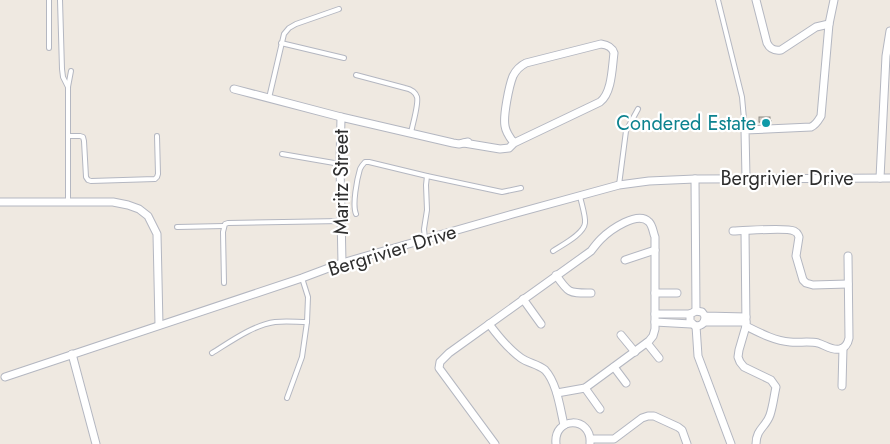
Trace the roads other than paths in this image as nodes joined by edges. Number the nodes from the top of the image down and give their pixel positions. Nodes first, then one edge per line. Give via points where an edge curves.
1 (50, 0) edge
2 (60, 0) edge
3 (718, 0) edge
4 (756, 0) edge
5 (834, 0) edge
6 (339, 9) dead end
7 (829, 24) junction
8 (890, 31) edge
9 (281, 44) junction
10 (49, 48) dead end
11 (344, 58) dead end
12 (71, 71) dead end
13 (356, 75) dead end
14 (68, 87) junction
15 (234, 89) dead end
16 (269, 98) junction
17 (638, 109) dead end
18 (341, 117) junction
19 (744, 130) junction
20 (410, 133) junction
21 (68, 136) junction
22 (157, 136) dead end
23 (474, 140) dead end
24 (464, 143) junction
25 (514, 143) junction
26 (282, 154) dead end
27 (340, 164) junction
28 (427, 176) junction
29 (746, 178) junction
30 (880, 178) junction
31 (890, 178) edge
32 (695, 179) junction
33 (619, 185) junction
34 (521, 188) dead end
35 (580, 196) junction
36 (0, 202) edge
37 (68, 202) junction
38 (356, 214) dead end
39 (341, 221) junction
40 (224, 226) junction
41 (176, 227) dead end
42 (733, 231) dead end
43 (745, 231) junction
44 (425, 239) junction
45 (655, 250) junction
46 (553, 251) dead end
47 (848, 256) dead end
48 (625, 260) dead end
49 (342, 263) junction
50 (556, 275) junction
51 (302, 278) junction
52 (224, 283) dead end
53 (848, 284) junction
54 (591, 293) dead end
55 (655, 293) junction
56 (677, 293) dead end
57 (523, 299) junction
58 (693, 312) junction
59 (655, 318) junction
60 (704, 319) junction
61 (307, 322) junction
62 (746, 322) junction
63 (489, 324) junction
64 (541, 324) dead end
65 (159, 325) junction
66 (694, 325) junction
67 (621, 335) dead end
68 (647, 343) junction
69 (843, 348) junction
70 (635, 352) junction
71 (212, 353) dead end
72 (72, 354) junction
73 (660, 358) dead end
74 (614, 367) junction
75 (5, 376) dead end
76 (626, 383) dead end
77 (842, 386) dead end
78 (585, 388) junction
79 (557, 393) junction
80 (287, 398) dead end
81 (600, 409) dead end
82 (564, 425) junction
83 (590, 442) edge
84 (96, 444) edge
85 (495, 444) edge
86 (556, 444) edge
87 (687, 444) edge
88 (731, 444) edge
89 (756, 444) edge

1 - 10 lane
2 - 14 lane via 62,69
3 - 19 lane via 742,97
4 - 7 street via 767,43 774,50 781,50 816,27
5 - 7 street
6 - 9 lane via 289,28
7 - 19 street via 821,116 816,125
8 - 30 street
9 - 11 lane
9 - 16 lane
12 - 14 lane
13 - 20 lane via 415,93 417,101
14 - 21 lane
15 - 16 street
16 - 18 street
17 - 33 lane via 626,131
18 - 20 street, Maritz Street
18 - 27 street, Maritz Street
19 - 29 street
20 - 24 street, Maritz Street
21 - 22 lane via 83,137 86,177 92,181 155,180 158,174
21 - 37 lane
23 - 24 street, Maritz Street
24 - 25 street via 500,149 509,148
25 - 25 street via 604,99 613,50 601,44 520,66 513,76 505,112 506,133
26 - 27 lane
27 - 39 street, Maritz Street
28 - 34 lane via 502,192
28 - 38 lane via 365,162 359,172 354,203
28 - 44 lane
29 - 30 street, Bergrivier Drive
29 - 32 street, Bergrivier Drive
30 - 31 street, Bergrivier Drive
32 - 33 street, Bergrivier Drive
32 - 58 street
33 - 35 street, Bergrivier Drive
35 - 44 street, Bergrivier Drive
35 - 46 lane via 584,227 578,235
36 - 37 street
37 - 65 street via 128,204 148,216 157,234
39 - 40 lane via 228,223
39 - 49 street, Maritz Street
40 - 41 lane
40 - 52 lane
42 - 43 street
43 - 53 street via 796,231 799,237 796,256 803,280 813,285
43 - 62 street
44 - 49 street, Bergrivier Drive
45 - 48 street
45 - 50 street via 655,237 649,222 635,218 620,225 591,251
45 - 55 street
47 - 53 street
49 - 51 street, Bergrivier Drive
50 - 54 street via 568,291
50 - 57 street
51 - 61 lane via 308,297
51 - 65 street, Bergrivier Drive
53 - 69 street via 849,338
55 - 56 street
55 - 59 street
57 - 63 street
57 - 64 street
58 - 59 street
58 - 60 street via 702,312
58 - 66 street via 689,319
59 - 66 street
59 - 68 street via 653,336
60 - 62 street
60 - 66 street via 700,326
61 - 71 lane via 275,322 261,326
61 - 80 lane via 302,357
62 - 69 street via 780,340 818,343 838,350
62 - 89 street via 738,356 740,362 771,380 776,387 768,419 758,432
63 - 79 street via 521,358 545,371
63 - 85 street via 449,353 439,365
65 - 72 street, Bergrivier Drive
66 - 88 street via 698,356
67 - 70 street
68 - 70 street
68 - 73 street
69 - 77 street
70 - 74 street
72 - 75 street, Bergrivier Drive
72 - 84 street
74 - 76 street
74 - 78 street
78 - 79 street
78 - 81 street
79 - 82 street
82 - 83 street via 581,424 589,432
82 - 86 street via 557,433
83 - 87 street via 614,439 642,418 654,416 682,430

